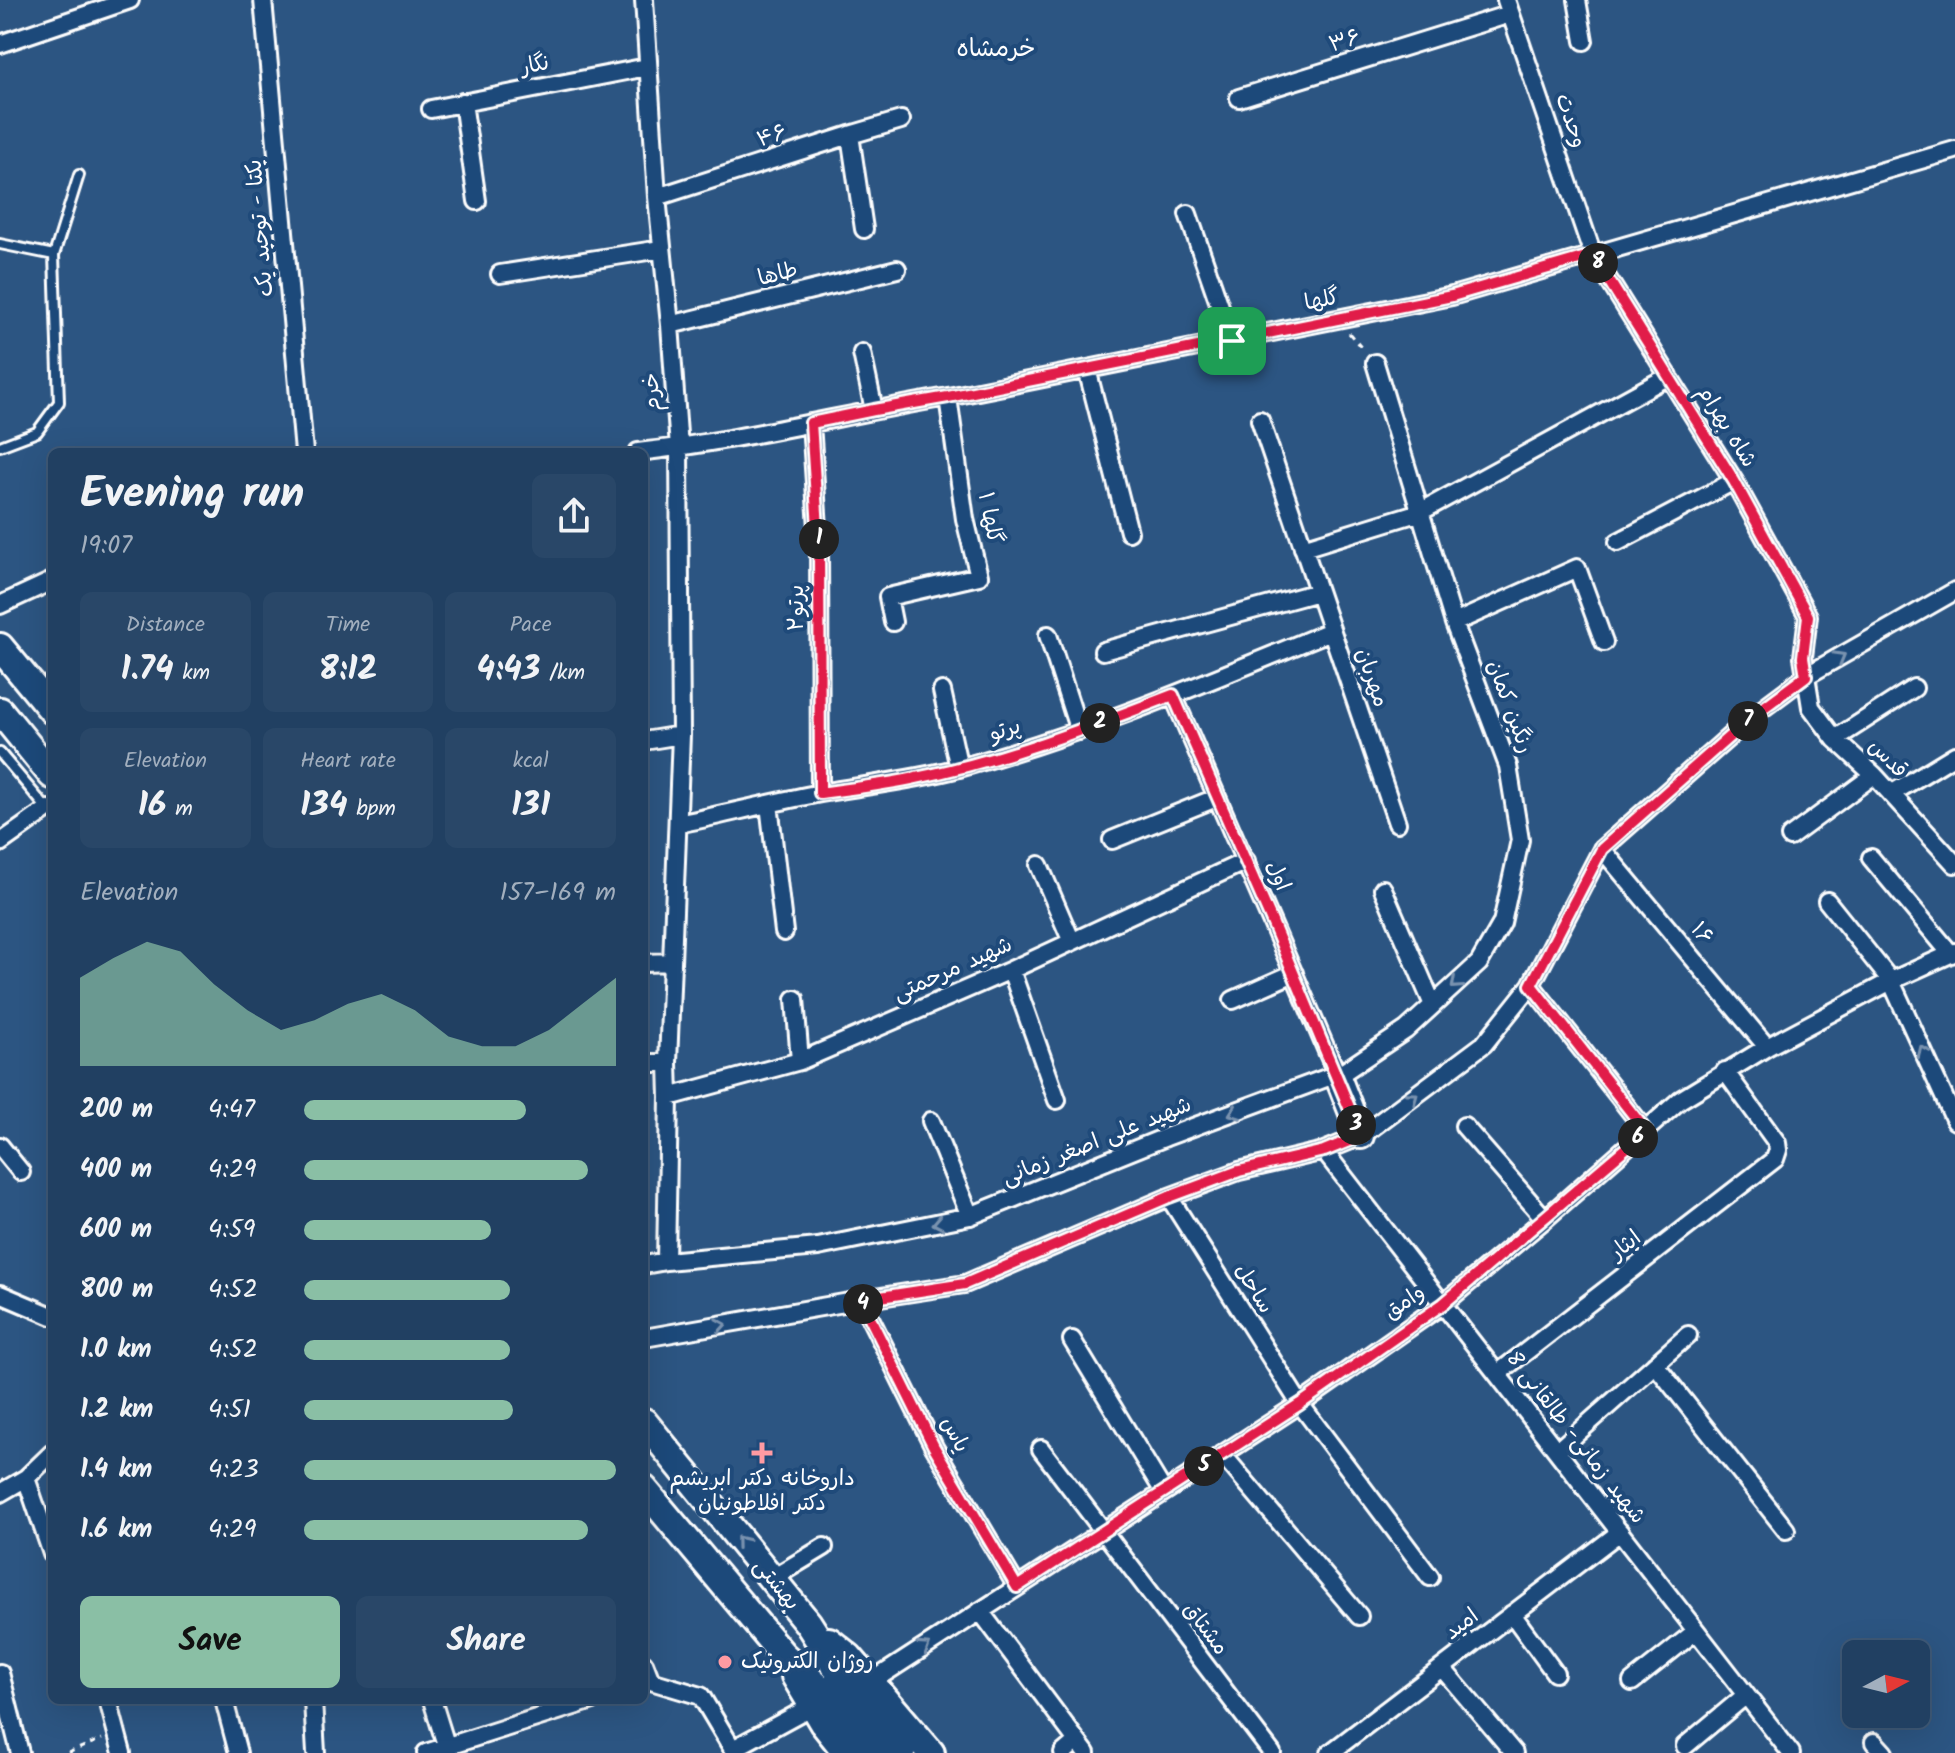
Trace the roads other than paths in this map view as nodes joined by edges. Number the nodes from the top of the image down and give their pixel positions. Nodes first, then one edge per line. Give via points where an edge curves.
1 (130, 0) edge
2 (263, 0) edge
3 (644, 0) edge
4 (1577, 0) edge
5 (1511, 4) edge
6 (1584, 41) dead end
7 (0, 44) edge
8 (647, 67) junction
9 (1239, 98) dead end
10 (463, 102) junction
11 (431, 109) dead end
12 (901, 120) dead end
13 (850, 135) junction
14 (1955, 150) edge
15 (79, 175) dead end
16 (657, 197) junction
17 (477, 201) dead end
18 (1188, 214) dead end
19 (864, 229) dead end
20 (0, 244) edge
21 (661, 249) junction
22 (54, 255) junction
23 (1593, 255) junction
24 (897, 269) dead end
25 (500, 274) dead end
26 (670, 325) junction
27 (1232, 341) junction
28 (862, 353) dead end
29 (1375, 363) road end
30 (1087, 369) junction
31 (1669, 376) junction
32 (948, 397) junction
33 (874, 410) junction
34 (1260, 420) dead end
35 (811, 423) junction
36 (0, 446) edge
37 (304, 448) edge
38 (679, 448) junction
39 (648, 451) edge
40 (1734, 481) junction
41 (1420, 512) junction
42 (1129, 532) dead end
43 (1618, 542) dead end
44 (1303, 548) junction
45 (48, 583) edge
46 (1955, 591) edge
47 (1318, 592) junction
48 (0, 605) edge
49 (893, 622) dead end
50 (1454, 623) junction
51 (1331, 631) junction
52 (1048, 635) dead end
53 (1604, 642) dead end
54 (0, 647) edge
55 (1103, 651) dead end
56 (1806, 676) junction
57 (1914, 688) dead end
58 (942, 691) dead end
59 (1173, 695) junction
60 (48, 705) edge
61 (0, 711) edge
62 (1079, 731) junction
63 (681, 735) junction
64 (1835, 739) junction
65 (648, 740) edge
66 (0, 753) edge
67 (1955, 755) edge
68 (959, 768) junction
69 (48, 770) edge
70 (1874, 775) junction
71 (820, 793) junction
72 (1891, 794) junction
73 (1216, 798) junction
74 (769, 804) junction
75 (48, 810) edge
76 (48, 813) edge
77 (1397, 823) dead end
78 (678, 824) junction
79 (1790, 837) dead end
80 (1112, 840) dead end
81 (0, 843) edge
82 (1602, 849) junction
83 (1871, 858) dead end
84 (1246, 861) junction
85 (1955, 864) edge
86 (1039, 865) dead end
87 (1383, 889) dead end
88 (1827, 901) dead end
89 (1502, 923) joint
90 (784, 932) dead end
91 (1072, 942) junction
92 (1953, 953) edge
93 (672, 962) junction
94 (648, 963) edge
95 (1011, 970) junction
96 (1294, 973) junction
97 (1891, 981) junction
98 (1531, 985) junction
99 (795, 999) dead end
100 (1233, 1000) dead end
101 (1433, 1005) junction
102 (1767, 1047) junction
103 (800, 1061) junction
104 (648, 1063) edge
105 (668, 1063) junction
106 (1725, 1071) junction
107 (1337, 1075) junction
108 (669, 1097) junction
109 (1057, 1100) dead end
110 (931, 1121) dead end
111 (1955, 1121) edge
112 (1464, 1126) dead end
113 (1646, 1131) junction
114 (1361, 1136) junction
115 (0, 1146) edge
116 (1324, 1151) junction
117 (21, 1172) dead end
118 (1169, 1197) junction
119 (970, 1216) junction
120 (1545, 1219) junction
121 (666, 1261) junction
122 (648, 1264) edge
123 (0, 1294) edge
124 (861, 1300) junction
125 (1443, 1304) junction
126 (48, 1314) edge
127 (1688, 1335) dead end
128 (648, 1337) edge
129 (1072, 1340) dead end
130 (1655, 1364) junction
131 (1497, 1374) junction
132 (1300, 1404) junction
133 (648, 1427) edge
134 (1041, 1449) dead end
135 (1557, 1451) junction
136 (1222, 1454) junction
137 (48, 1457) edge
138 (26, 1478) junction
139 (1164, 1492) junction
140 (0, 1493) edge
141 (648, 1494) edge
142 (1786, 1530) dead end
143 (1103, 1531) junction
144 (1620, 1532) junction
145 (48, 1542) edge
146 (824, 1547) dead end
147 (1430, 1577) dead end
148 (771, 1579) junction
149 (1017, 1587) junction
150 (980, 1611) junction
151 (1512, 1614) junction
152 (1359, 1616) dead end
153 (808, 1623) junction
154 (1696, 1631) junction
155 (783, 1655) junction
156 (1442, 1668) junction
157 (0, 1673) edge
158 (1555, 1673) dead end
159 (648, 1682) edge
160 (871, 1682) junction
161 (1632, 1682) dead end
162 (1746, 1695) junction
163 (109, 1704) edge
164 (225, 1704) edge
165 (313, 1704) edge
166 (433, 1704) edge
167 (568, 1704) edge
168 (812, 1706) junction
169 (1685, 1746) dead end
170 (1082, 1747) edge
171 (447, 1748) junction
172 (734, 1751) edge
173 (20, 1753) edge
174 (122, 1753) edge
175 (238, 1753) edge
176 (316, 1753) edge
177 (426, 1753) edge
178 (847, 1753) edge
179 (874, 1753) edge
180 (901, 1753) edge
181 (931, 1753) edge
182 (1063, 1753) edge
183 (1272, 1753) edge
184 (1330, 1753) edge
185 (1514, 1753) edge
186 (1791, 1753) edge

1 - 7 street
2 - 37 street, یکتا - توحید یک
3 - 8 street, خرم
4 - 6 street
5 - 9 street, ۳۶
5 - 23 street, وحدت
8 - 10 street, نگار
8 - 16 street, خرم
10 - 11 street, نگار
10 - 17 street
12 - 13 street, ۴۶
13 - 16 street, ۴۶
13 - 19 street
14 - 23 street, گلها
15 - 22 lane
16 - 21 street, خرم
18 - 27 street
20 - 22 lane
21 - 25 street
21 - 26 street, خرم
22 - 36 lane via 59,402 37,432
23 - 27 street, گلها via 1452,296
23 - 31 street, شاه بهرام
24 - 26 street, طاها
26 - 38 street, خرم
27 - 30 street, گلها
28 - 33 street
29 - 41 street, رنگین کمان
30 - 32 street, گلها
30 - 42 street
31 - 40 street, شاه بهرام
31 - 41 street
32 - 33 street, گلها
32 - 49 street, گلها ۱ via 965,519 979,576 888,597
33 - 35 street, گلها
34 - 44 street, مهربان
35 - 38 street, گلها
35 - 71 street, پرتو۲ via 819,543
38 - 39 street, گلها
38 - 63 street, خرم
40 - 43 street
40 - 56 street, شاه بهرام via 1808,616
41 - 44 street
41 - 50 street, رنگین کمان
44 - 47 street, مهربان
45 - 48 street
56 -> 46 street
47 - 51 street, مهربان
47 - 55 street
50 - 53 street via 1577,568
50 - 89 street, رنگین کمان via 1508,766 1513,796 1520,840
51 - 59 street, پرتو
51 - 77 street, مهربان
52 - 62 street
54 - 60 main road
56 - 64 street, قدس via 1811,707
56 - 82 street via 1755,714
57 - 64 street
58 - 68 street
59 - 62 street, پرتو
59 - 73 street, اول
61 - 69 main road
62 - 68 street, پرتو
63 - 65 street
63 - 78 street, خرم
64 - 70 street, قدس
66 - 75 lane
67 - 72 street
68 - 71 street, پرتو
70 - 72 street, قدس
70 - 79 street
71 - 74 street, پرتو
72 - 85 street, قدس
73 - 80 street
73 - 84 street, اول
74 - 78 street, پرتو
74 - 90 street
76 - 81 street
78 - 93 street, خرم
82 - 98 street
82 - 102 street, ۱۶
83 - 92 street
84 - 91 street, شهید مرحمتی
84 - 96 street, اول
86 - 91 street
87 - 101 street
88 - 97 street
89 -> 101 street, شهید علی اصغر زمانی via 1479,963
91 - 95 street, شهید مرحمتی
92 - 97 street, وامق
93 - 94 street
93 - 105 street, خرم
95 - 103 street, شهید مرحمتی
95 - 109 street
96 - 100 street
96 - 107 street, اول
97 - 102 street, وامق
111 -> 97 street
98 - 113 street
114 -> 98 street via 1484,1044
99 - 103 street
101 - 107 street, شهید علی اصغر زمانی via 1406,1030
102 - 106 street, وامق
103 - 108 street, شهید مرحمتی
104 - 105 street
105 - 108 street, خرم
106 - 113 street, وامق via 1680,1100
106 - 131 street, ایثار via 1777,1143 1775,1159
107 - 114 street
107 -> 119 street, شهید علی اصغر زمانی
108 - 121 street, خرم
110 - 119 street
112 - 120 street
113 - 120 street, وامق
114 - 116 street
115 - 117 street
116 - 118 street via 1239,1171
116 - 125 street, شهید زمانی- طالقانی 8
118 - 124 street via 965,1284
118 - 132 street, ساحل
119 -> 121 street, شهید علی اصغر زمانی via 818,1247
120 - 125 street, وامق
121 - 122 street, شهید علی اصغر زمانی
123 - 126 street
128 -> 124 street
124 - 149 street, یاس via 934,1447
125 - 131 street, شهید زمانی- طالقانی 8
125 - 132 street, وامق
127 - 130 street
129 - 139 street
130 - 135 street
130 - 142 street
131 - 135 street, شهید زمانی- طالقانی 8
132 - 136 street, وامق
132 - 147 street, ساحل
148 -> 133 main road, بهشتی
134 - 143 street, مشتاق
135 - 144 street, شهید زمانی- طالقانی 8
136 - 139 street, وامق
136 - 152 street
137 - 138 street
138 - 140 street
138 - 145 street
139 - 143 street, وامق
141 - 155 main road, بهشتی
143 - 149 street, وامق
143 - 183 street, مشتاق
144 - 151 street, امید
144 - 154 street, شهید زمانی- طالقانی 8
146 - 148 street
148 - 153 main road, بهشتی
149 - 150 street, وامق
160 -> 150 street, وامق
150 - 170 street
151 - 156 street, امید
151 - 158 street
153 - 160 main road
153 - 180 main road, بهشتی via 846,1683
154 - 161 street
154 - 162 street, شهید زمانی- طالقانی 8
155 - 168 main road
155 - 179 main road, بهشتی via 826,1694
156 - 184 street, امید
156 - 185 street
157 - 173 street
159 - 172 street via 701,1696
160 - 181 main road
162 - 169 street
162 - 186 street, شهید زمانی- طالقانی 8
163 - 174 street
164 - 175 street
165 - 176 street
166 - 171 street
167 - 171 street
168 - 172 street
168 - 178 main road
170 - 182 street
171 - 177 street

